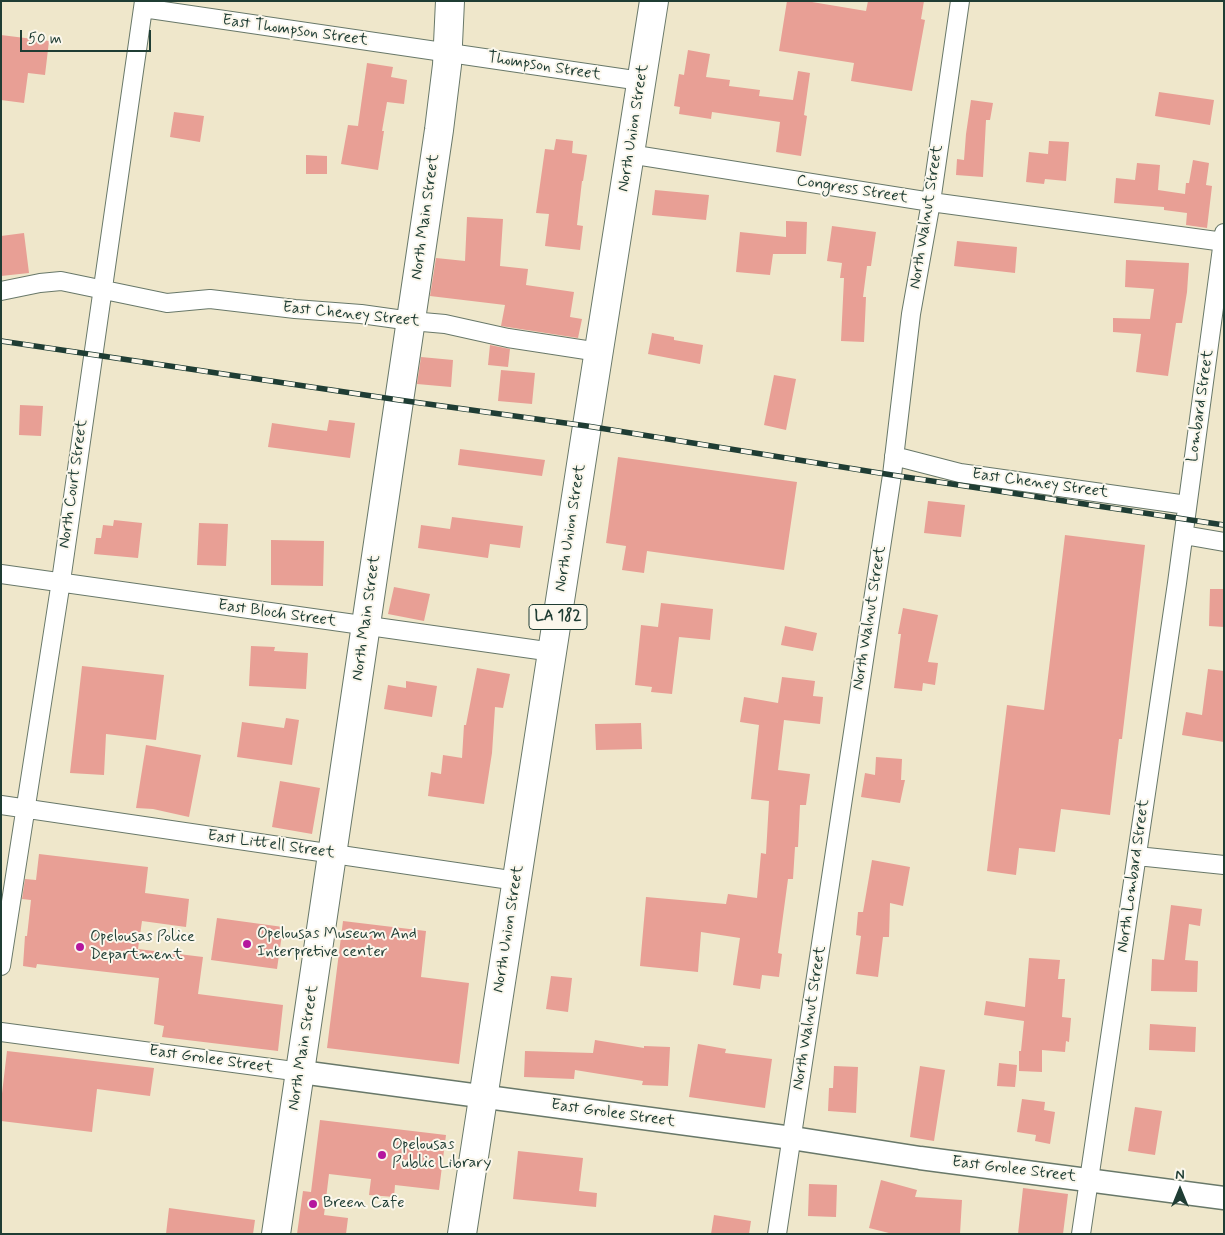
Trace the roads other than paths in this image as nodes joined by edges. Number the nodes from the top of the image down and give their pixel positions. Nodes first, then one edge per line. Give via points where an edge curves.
1 (450, 1) edge
2 (654, 1) edge
3 (960, 1) edge
4 (143, 5) edge
5 (448, 52) junction
6 (641, 81) junction
7 (629, 154) junction
8 (931, 202) junction
9 (1223, 239) edge
10 (102, 290) junction
11 (1, 291) edge
12 (411, 321) junction
13 (599, 352) junction
14 (894, 456) junction
15 (1185, 520) junction
16 (1224, 542) edge
17 (1, 574) edge
18 (61, 581) junction
19 (365, 627) junction
20 (552, 652) junction
21 (1, 805) edge
22 (26, 808) junction
23 (333, 854) junction
24 (1137, 856) junction
25 (1224, 865) edge
26 (517, 882) junction
27 (1, 966) edge
28 (1, 1032) edge
29 (301, 1072) junction
30 (483, 1096) junction
31 (792, 1138) junction
32 (1089, 1180) junction
33 (1224, 1198) edge
34 (276, 1234) edge
35 (462, 1234) edge
36 (777, 1234) edge
37 (1081, 1234) edge

1 - 5 main road, North Main Street
2 - 6 main road, North Union Street / LA 182
3 - 8 street, North Walnut Street
4 - 5 street, East Thompson Street
4 - 10 street, North Court Street
5 - 6 street, Thompson Street
5 - 12 main road, North Main Street
6 - 7 main road, North Union Street / LA 182
7 - 8 street, Congress Street
7 - 13 main road, North Union Street / LA 182
8 - 9 street, Congress Street
8 - 14 street, North Walnut Street via 911,314
9 - 15 street, Lombard Street
10 - 11 street, East Cheney Street via 62,281
10 - 12 street, East Cheney Street via 167,303 210,299
10 - 18 street, North Court Street
12 - 13 street, East Cheney Street via 445,324 508,338
12 - 19 main road, North Main Street
13 - 20 main road, North Union Street / LA 182
14 - 15 street, East Cheney Street
14 - 31 street, North Walnut Street
15 - 16 street, East Cheney Street
15 - 24 street, North Lombard Street
17 - 18 street, East Bloch Street
18 - 19 street, East Bloch Street
18 - 22 street, North Court Street
19 - 20 street, East Bloch Street
19 - 23 main road, North Main Street
20 - 26 main road, North Union Street / LA 182
21 - 22 street, East Littell Street
22 - 23 street, East Littell Street
22 - 27 street, North Court Street
23 - 26 street, East Littell Street
23 - 29 main road, North Main Street
24 - 25 street
24 - 32 street, North Lombard Street
26 - 30 main road, North Union Street / LA 182
28 - 29 street, East Grolee Street
29 - 30 street, East Grolee Street
29 - 34 main road, North Main Street
30 - 31 street, East Grolee Street
30 - 35 main road, North Union Street / LA 182
31 - 32 street, East Grolee Street
31 - 36 street, North Walnut Street
32 - 33 street, East Grolee Street
32 - 37 street, North Lombard Street

